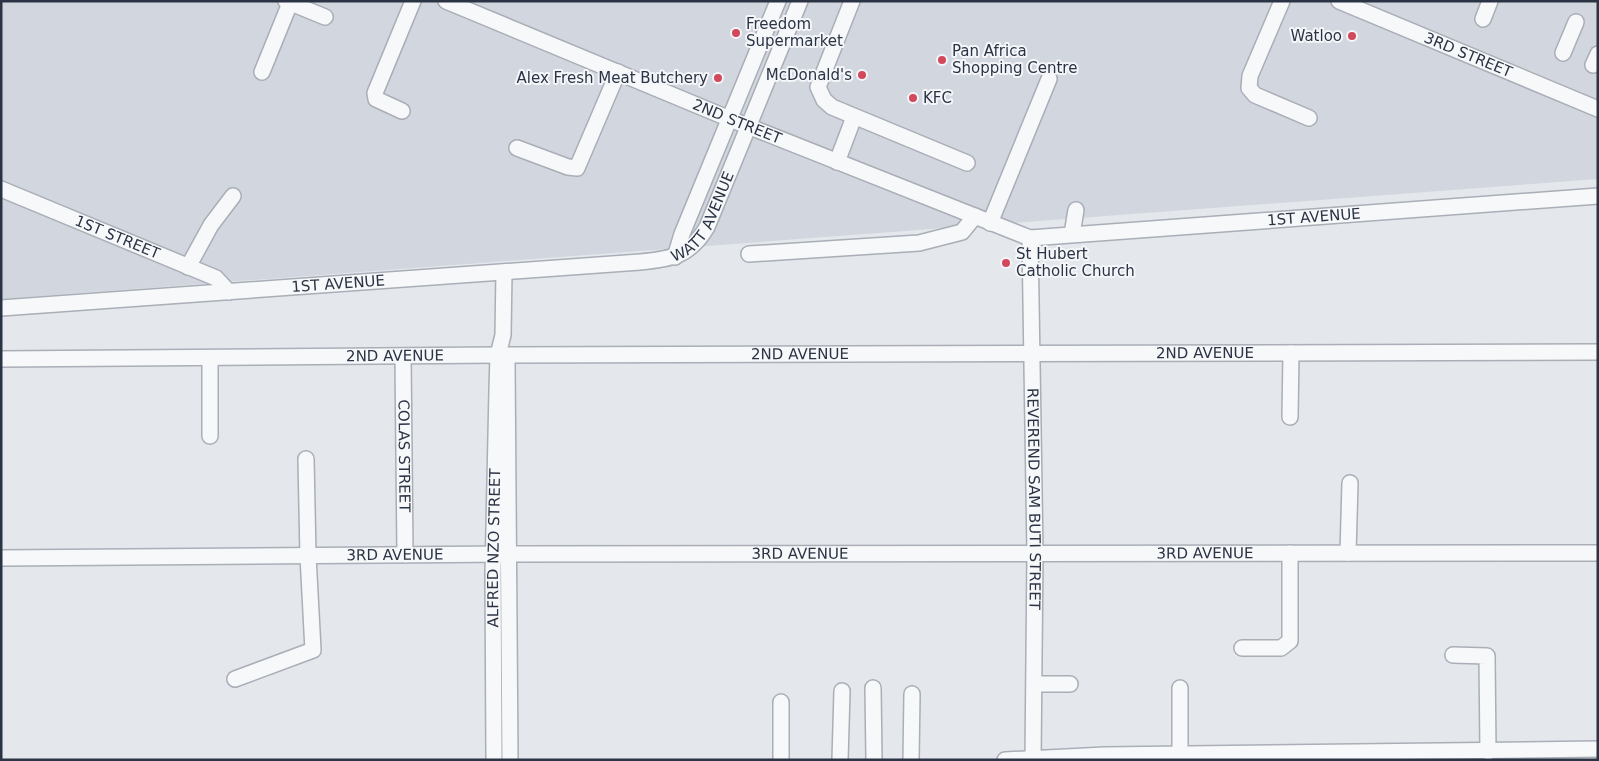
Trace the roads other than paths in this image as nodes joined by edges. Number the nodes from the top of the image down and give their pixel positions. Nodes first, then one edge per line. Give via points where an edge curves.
1 (412, 1) edge
2 (446, 1) edge
3 (778, 1) edge
4 (800, 1) edge
5 (852, 1) edge
6 (1282, 1) edge
7 (1339, 1) edge
8 (1490, 1) edge
9 (288, 2) edge
10 (325, 17) dead end
11 (1483, 20) dead end
12 (1576, 22) dead end
13 (1563, 53) dead end
14 (262, 72) dead end
15 (618, 72) junction
16 (1049, 79) dead end
17 (1598, 108) edge
18 (402, 111) dead end
19 (854, 117) junction
20 (1309, 118) dead end
21 (730, 119) junction
22 (750, 126) junction
23 (517, 148) dead end
24 (838, 162) junction
25 (967, 163) dead end
26 (1, 189) edge
27 (233, 196) dead end
28 (1598, 196) edge
29 (1076, 210) dead end
30 (975, 216) junction
31 (990, 222) junction
32 (1072, 234) junction
33 (1030, 238) junction
34 (749, 254) dead end
35 (675, 257) junction
36 (188, 267) junction
37 (504, 272) junction
38 (229, 292) junction
39 (1, 308) edge
40 (1598, 352) edge
41 (1291, 353) junction
42 (1032, 354) junction
43 (502, 355) junction
44 (404, 356) junction
45 (210, 358) junction
46 (1, 359) edge
47 (1290, 417) dead end
48 (210, 436) dead end
49 (306, 459) dead end
50 (1350, 483) dead end
51 (1035, 553) junction
52 (1290, 553) junction
53 (1348, 553) junction
54 (1598, 553) edge
55 (501, 554) junction
56 (405, 555) junction
57 (308, 556) junction
58 (1, 558) edge
59 (1242, 648) dead end
60 (1453, 654) dead end
61 (235, 679) dead end
62 (1035, 684) junction
63 (1070, 684) dead end
64 (873, 688) dead end
65 (1180, 688) dead end
66 (842, 690) dead end
67 (912, 694) dead end
68 (781, 702) dead end
69 (1598, 749) edge
70 (1488, 752) junction
71 (1180, 754) junction
72 (1376, 757) edge
73 (1033, 758) edge
74 (494, 760) edge
75 (510, 760) edge
76 (781, 760) edge
77 (840, 760) edge
78 (874, 760) edge
79 (910, 760) edge
80 (1005, 760) edge

1 - 18 street via 375,93 380,102
2 - 15 street, 2ND STREET
3 - 21 street, WATT AVENUE
4 - 22 street, WATT AVENUE
5 - 19 street via 818,86 824,100 832,107
6 - 20 street via 1250,76 1249,88 1255,96
7 - 17 street, 3RD STREET
8 - 11 street
9 - 10 street
9 - 14 street
12 - 13 street
15 - 21 street, 2ND STREET
15 - 23 street via 577,168 568,168
16 - 31 street
19 - 24 street
19 - 25 street
21 - 22 street, 2ND STREET
21 - 35 street, WATT AVENUE
22 - 24 street, 2ND STREET
22 - 35 street, WATT AVENUE via 707,227 691,248
24 - 30 street, 2ND STREET
26 - 36 street, 1ST STREET
27 - 36 street via 211,226
28 - 32 street, 1ST AVENUE
29 - 32 street
30 - 31 street, 2ND STREET
30 - 34 street via 962,232 919,243
31 - 33 street, 2ND STREET
32 - 33 street, 1ST AVENUE
33 - 42 street, REVEREND SAM BUTI STREET
35 - 37 street, 1ST AVENUE
36 - 38 street, 1ST STREET via 216,278
37 - 38 street, 1ST AVENUE
37 - 43 street, ALFRED NZO STREET
38 - 39 street, 1ST AVENUE
40 - 41 street, 2ND AVENUE
41 - 42 street, 2ND AVENUE
41 - 47 street
42 - 43 street, 2ND AVENUE
42 - 51 street, REVEREND SAM BUTI STREET
43 - 44 street, 2ND AVENUE
43 - 55 street, ALFRED NZO STREET
44 - 45 street, 2ND AVENUE
44 - 56 street, COLAS STREET
45 - 46 street, 2ND AVENUE
45 - 48 street
49 - 57 street
50 - 53 street
51 - 52 street, 3RD AVENUE
51 - 55 street, 3RD AVENUE
51 - 62 street, REVEREND SAM BUTI STREET
52 - 53 street, 3RD AVENUE
52 - 59 street via 1290,641 1281,648
53 - 54 street, 3RD AVENUE
55 - 56 street, 3RD AVENUE
55 - 74 street, ALFRED NZO STREET
55 - 75 street, ALFRED NZO STREET
56 - 57 street, 3RD AVENUE
57 - 58 street, 3RD AVENUE
57 - 61 street via 314,650
60 - 70 street via 1487,656
62 - 63 street
62 - 73 street, REVEREND SAM BUTI STREET
64 - 78 street
65 - 71 street
66 - 77 street
67 - 79 street
68 - 76 street
69 - 70 street
70 - 72 street
71 - 72 street
71 - 73 street
73 - 80 street

